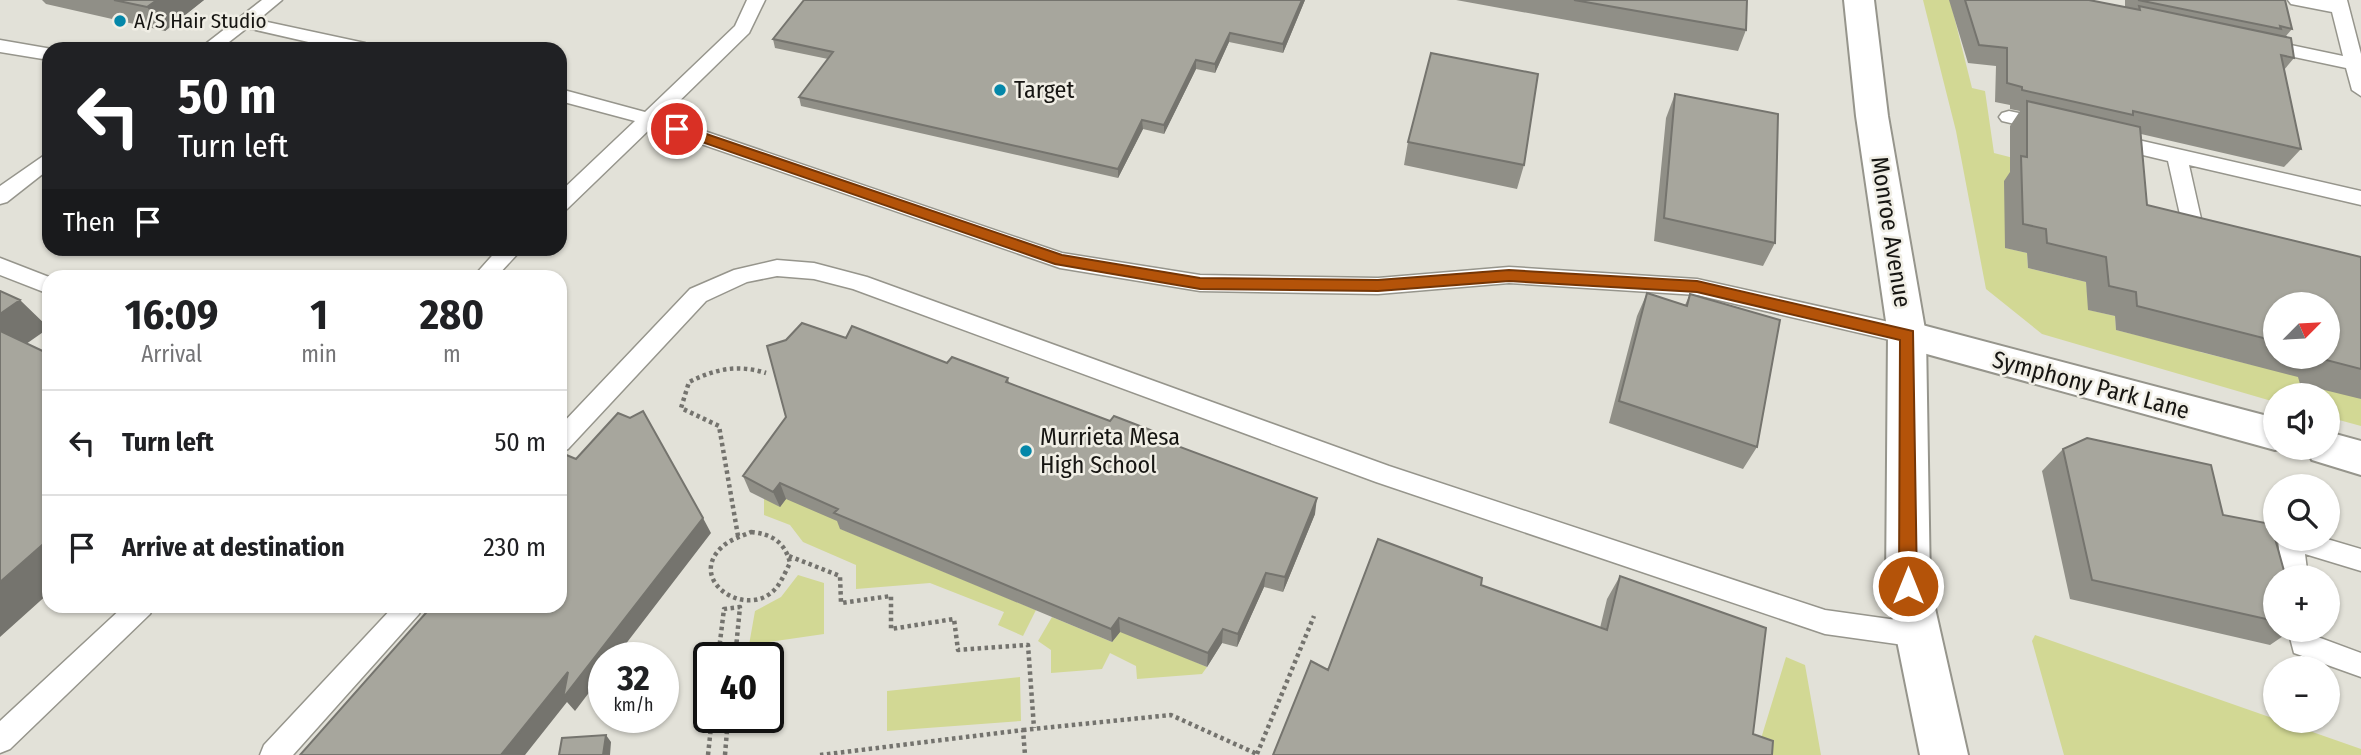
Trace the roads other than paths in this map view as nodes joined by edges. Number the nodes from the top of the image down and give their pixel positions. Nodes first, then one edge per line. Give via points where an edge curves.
1 (273, 0) edge
2 (756, 0) edge
3 (1859, 0) edge
4 (2297, 0) edge
5 (2339, 4) edge
6 (243, 22) junction
7 (2238, 40) edge
8 (217, 42) edge
9 (333, 42) edge
10 (0, 46) edge
11 (42, 53) edge
12 (2356, 64) junction
13 (2361, 90) edge
14 (567, 98) edge
15 (2009, 117) dead end
16 (649, 119) junction
17 (2060, 129) edge
18 (2086, 135) edge
19 (2177, 156) junction
20 (42, 164) edge
21 (0, 197) edge
22 (567, 197) edge
23 (2361, 198) edge
24 (2232, 237) edge
25 (505, 256) edge
26 (0, 266) edge
27 (490, 270) edge
28 (42, 283) edge
29 (1907, 335) junction
30 (2263, 431) edge
31 (567, 435) edge
32 (2340, 452) edge
33 (2361, 457) edge
34 (2331, 551) edge
35 (2361, 560) edge
36 (134, 613) edge
37 (404, 613) edge
38 (1919, 635) junction
39 (2303, 642) edge
40 (2361, 665) edge
41 (0, 740) edge
42 (274, 755) edge
43 (1944, 755) edge

1 - 6 lane
2 - 16 lane via 743,29
3 - 29 street, Monroe Avenue via 1872,116
4 - 5 lane
5 - 12 lane
6 - 8 lane
6 - 9 lane
7 - 12 lane
10 - 11 lane
12 - 13 lane
14 - 16 lane
15 - 17 lane
16 - 22 lane
16 - 29 lane via 1060,260 1200,283 1378,286 1509,275 1697,287
18 - 19 lane
19 - 23 lane
19 - 24 lane via 2193,228
20 - 21 lane
25 - 27 lane
26 - 28 lane
29 - 30 street, Symphony Park Lane
29 - 38 street, Monroe Avenue via 1908,586
31 - 38 lane via 698,295 769,267 793,266 859,283 1385,475 1825,622
32 - 33 street
34 - 35 lane
36 - 41 lane
37 - 42 lane
38 - 43 street, Monroe Avenue
39 - 40 lane

